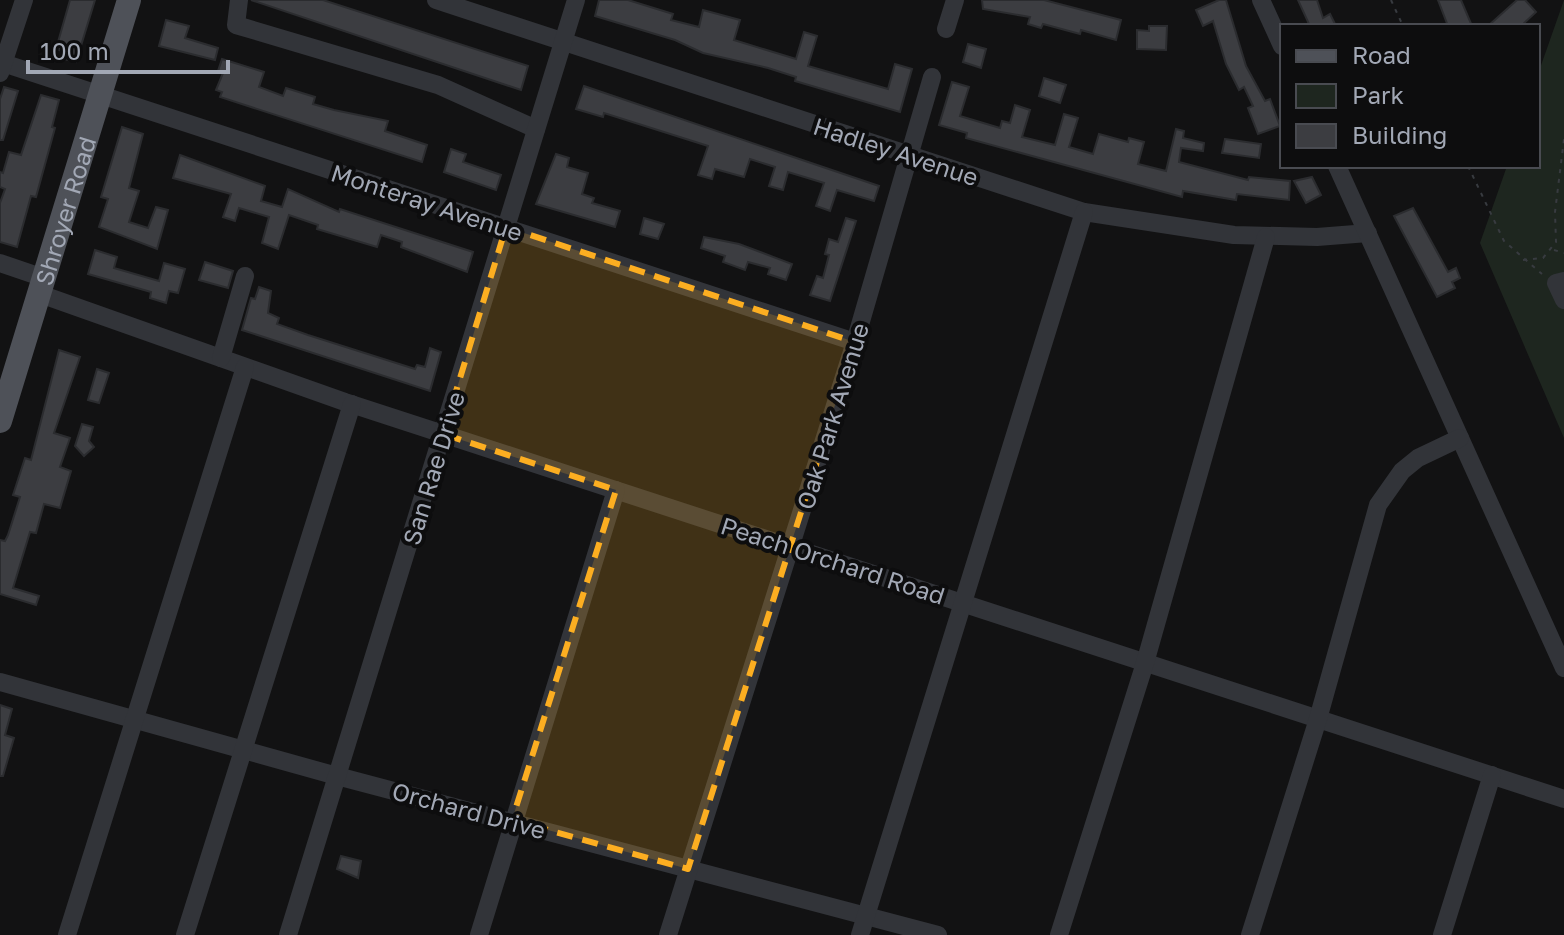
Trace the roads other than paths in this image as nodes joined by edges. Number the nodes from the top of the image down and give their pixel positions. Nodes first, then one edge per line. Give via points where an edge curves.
1 (24, 0) edge
2 (129, 0) edge
3 (239, 0) edge
4 (436, 0) edge
5 (576, 0) edge
6 (955, 0) edge
7 (1261, 0) edge
8 (946, 29) dead end
9 (563, 42) junction
10 (1280, 42) edge
11 (1, 66) edge
12 (932, 77) dead end
13 (101, 94) junction
14 (536, 129) junction
15 (907, 156) junction
16 (1338, 168) edge
17 (1084, 212) junction
18 (506, 227) junction
19 (1368, 233) junction
20 (1266, 237) junction
21 (0, 263) edge
22 (245, 276) dead end
23 (42, 286) junction
24 (855, 342) junction
25 (221, 358) junction
26 (245, 367) junction
27 (352, 404) junction
28 (0, 421) edge
29 (443, 434) junction
30 (1460, 438) junction
31 (616, 490) junction
32 (792, 547) junction
33 (963, 602) junction
34 (1145, 663) junction
35 (1564, 668) edge
36 (0, 682) edge
37 (134, 719) junction
38 (1318, 719) junction
39 (243, 749) junction
40 (1492, 775) junction
41 (337, 776) junction
42 (1564, 799) edge
43 (512, 820) junction
44 (688, 869) junction
45 (866, 915) junction
46 (67, 935) edge
47 (185, 935) edge
48 (288, 935) edge
49 (479, 935) edge
50 (668, 935) edge
51 (860, 935) edge
52 (938, 935) edge
53 (1059, 935) edge
54 (1250, 935) edge
55 (1442, 935) edge

1 - 11 street
2 - 13 main road, Shroyer Road
3 - 14 street via 236,25 438,85
4 - 9 street, Hadley Avenue
5 - 9 street, San Rae Drive
6 - 8 street
7 - 10 street
9 - 14 street, San Rae Drive
9 - 15 street, Hadley Avenue
11 - 13 street, Monteray Avenue
12 - 15 street, Oak Park Avenue
13 - 18 street, Monteray Avenue
13 - 23 main road, Shroyer Road
14 - 18 street, San Rae Drive
15 - 17 street, Hadley Avenue
15 - 24 street, Oak Park Avenue
16 - 19 street
17 - 20 street, Hadley Avenue via 1178,229
17 - 33 street
18 - 24 street, Monteray Avenue
18 - 29 street, San Rae Drive
19 - 20 street, Hadley Avenue
19 - 30 street
20 - 34 street
21 - 23 street, Peach Orchard Road
22 - 25 street
23 - 25 street, Peach Orchard Road via 104,317
23 - 28 main road, Shroyer Road
24 - 32 street, Oak Park Avenue
25 - 26 street, Peach Orchard Road
26 - 27 street, Peach Orchard Road
26 - 37 street
27 - 29 street, Peach Orchard Road
27 - 39 street
29 - 31 street, Peach Orchard Road
29 - 41 street, San Rae Drive
30 - 35 street
30 - 38 street via 1402,471 1378,505
31 - 32 street, Peach Orchard Road
31 - 43 street
32 - 33 street, Peach Orchard Road
32 - 44 street, Oak Park Avenue
33 - 34 street, Peach Orchard Road
33 - 45 street
34 - 38 street, Peach Orchard Road
34 - 53 street
36 - 37 street, Orchard Drive
37 - 39 street, Orchard Drive
37 - 46 street
38 - 40 street, Peach Orchard Road
38 - 54 street
39 - 41 street, Orchard Drive
39 - 47 street
40 - 42 street, Peach Orchard Road
40 - 55 street
41 - 43 street, Orchard Drive
41 - 48 street, San Rae Drive
43 - 44 street, Orchard Drive
43 - 49 street
44 - 45 street, Orchard Drive
44 - 50 street, Oak Park Avenue
45 - 51 street
45 - 52 street, Orchard Drive

